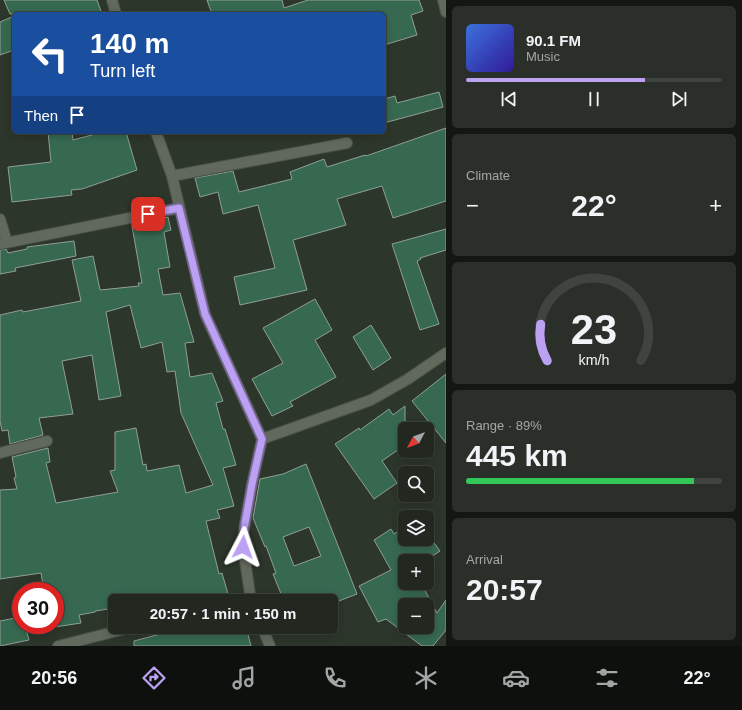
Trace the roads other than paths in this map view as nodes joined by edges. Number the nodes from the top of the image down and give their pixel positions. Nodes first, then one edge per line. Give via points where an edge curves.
1 (112, 0) edge
2 (443, 0) edge
3 (115, 12) edge
4 (446, 12) edge
5 (157, 134) edge
6 (347, 143) dead end
7 (172, 176) junction
8 (179, 208) junction
9 (0, 219) edge
10 (4, 243) edge
11 (446, 353) edge
12 (262, 439) junction
13 (47, 441) dead end
14 (0, 453) edge
15 (250, 594) edge
16 (112, 634) edge
17 (265, 634) edge
18 (84, 643) edge
19 (58, 646) edge
20 (270, 646) edge

1 - 3 street
2 - 4 street
5 - 7 street
6 - 7 street
7 - 8 street
8 - 10 street
8 - 12 street via 205,314
9 - 10 street
11 - 12 street via 371,400
12 - 15 street via 252,484 243,547
13 - 14 street
16 - 18 street
17 - 20 street
18 - 19 street

